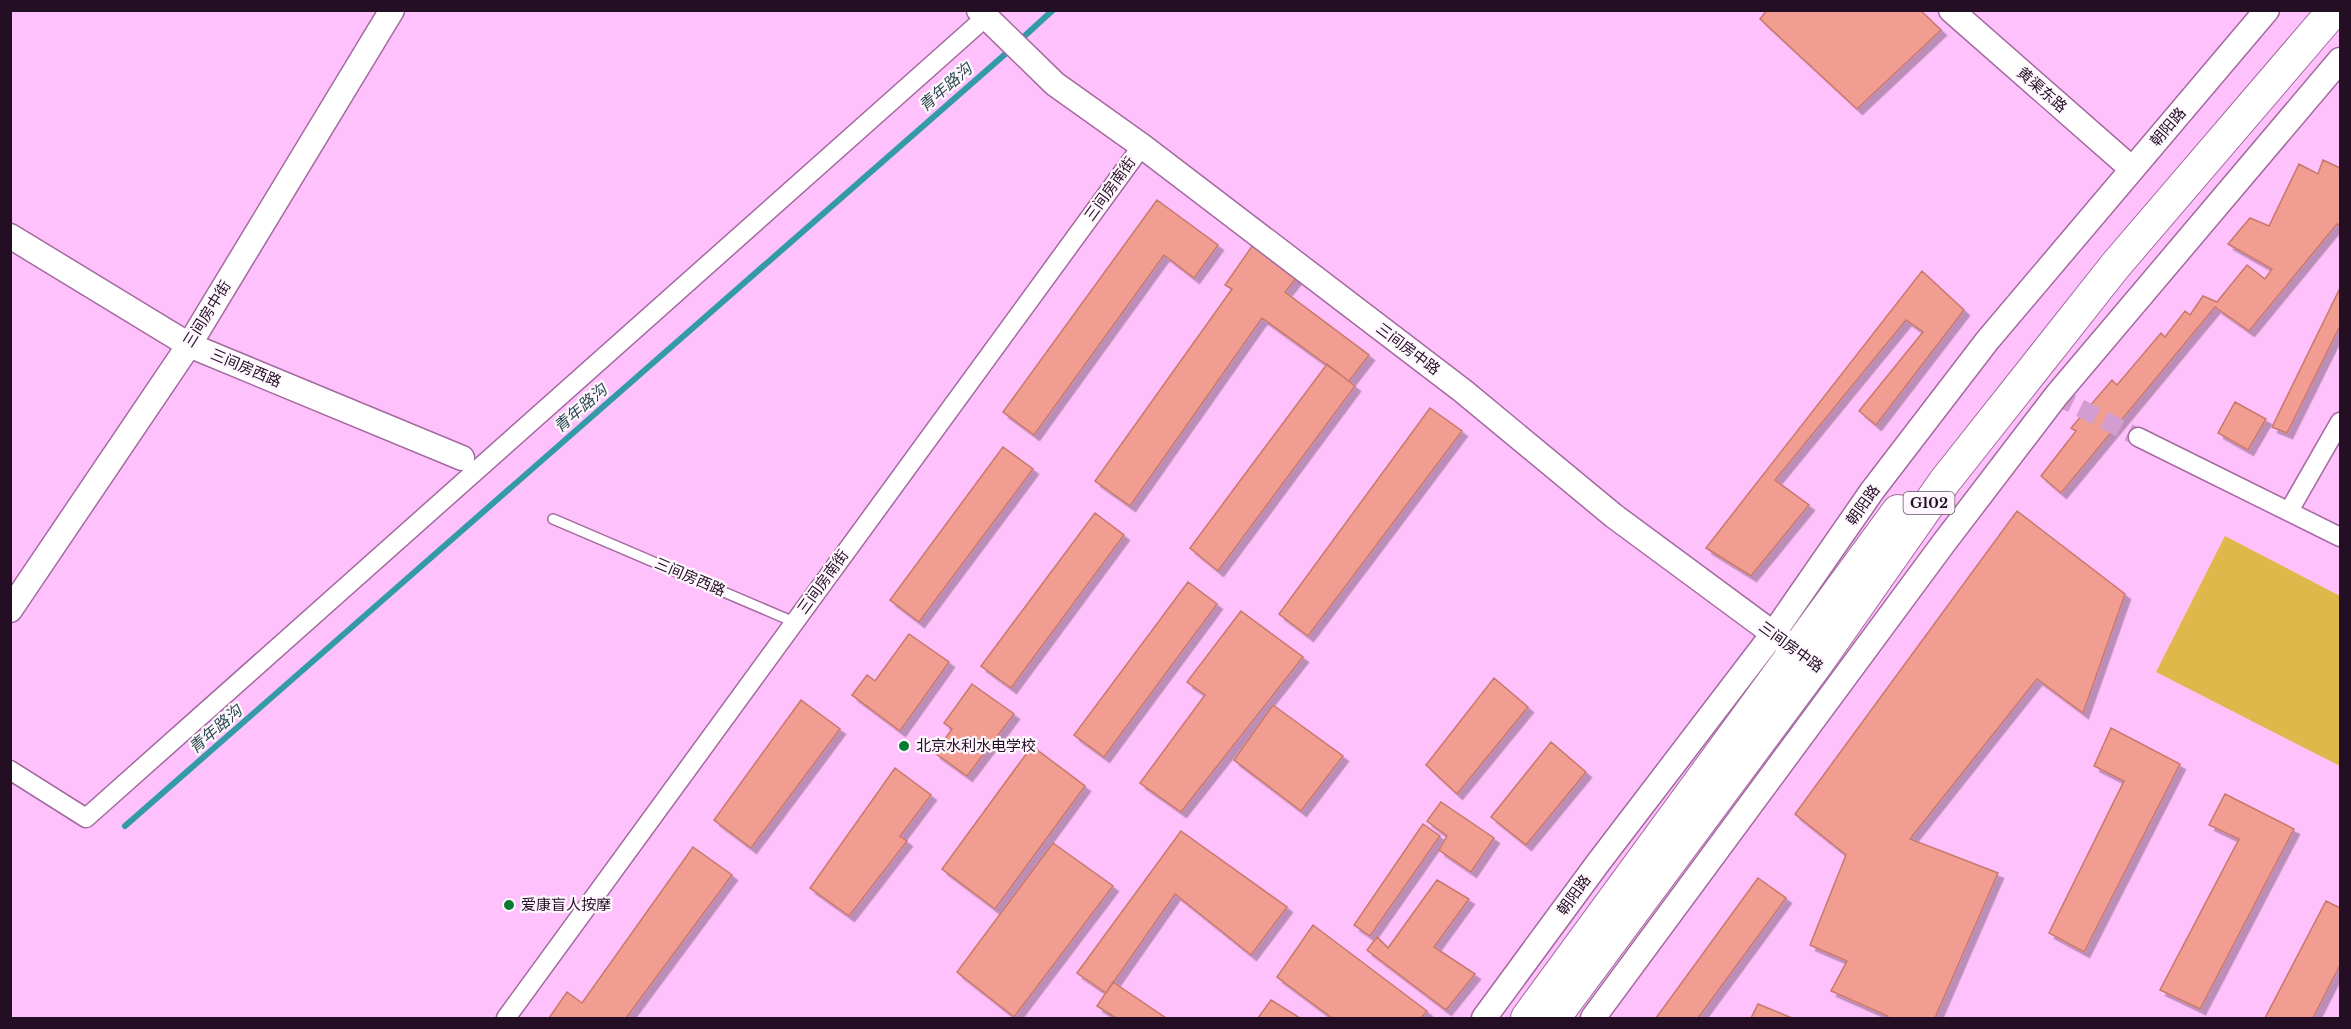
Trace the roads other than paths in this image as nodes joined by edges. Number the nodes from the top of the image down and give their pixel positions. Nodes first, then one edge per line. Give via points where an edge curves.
1 (392, 10) edge
2 (1952, 10) edge
3 (2267, 10) edge
4 (2306, 10) edge
5 (2334, 10) edge
6 (987, 17) edge
7 (2340, 60) edge
8 (1142, 146) junction
9 (2132, 169) junction
10 (10, 236) edge
11 (189, 345) junction
12 (2340, 422) edge
13 (2138, 437) tunnel mouth
14 (462, 458) dead end
15 (2289, 511) junction
16 (554, 519) dead end
17 (2340, 537) edge
18 (10, 610) edge
19 (794, 622) junction
20 (1794, 650) junction
21 (1841, 682) junction
22 (10, 770) edge
23 (506, 1018) edge
24 (1484, 1018) edge
25 (1527, 1018) edge
26 (1554, 1018) edge
27 (1593, 1018) edge

1 - 11 street, 三间房中街
2 - 9 street, 黄渠东路
3 - 9 street, 朝阳路
4 - 20 highway, 朝阳路 / G102 via 2092,262 1929,469
5 - 20 highway, 朝阳路 / G102 via 2115,266 1945,481
6 - 8 street, 三间房中路 via 1040,72
6 - 22 street via 86,818
7 - 21 street via 2056,396
8 - 19 street, 三间房南街
8 - 20 street, 三间房中路 via 1463,391 1614,516
9 - 20 street, 朝阳路 via 1987,341 1872,491
10 - 11 street, 三间房西路
11 - 14 street, 三间房西路
11 - 18 street, 三间房中街
12 - 15 street
13 - 15 street
15 - 17 street
16 - 19 lane, 三间房西路
19 - 23 street, 三间房南街
20 - 21 street, 三间房中路
20 - 24 street, 朝阳路 via 1605,854
20 - 25 highway, 朝阳路 / G102
20 - 26 highway, 朝阳路 / G102
21 - 27 street

